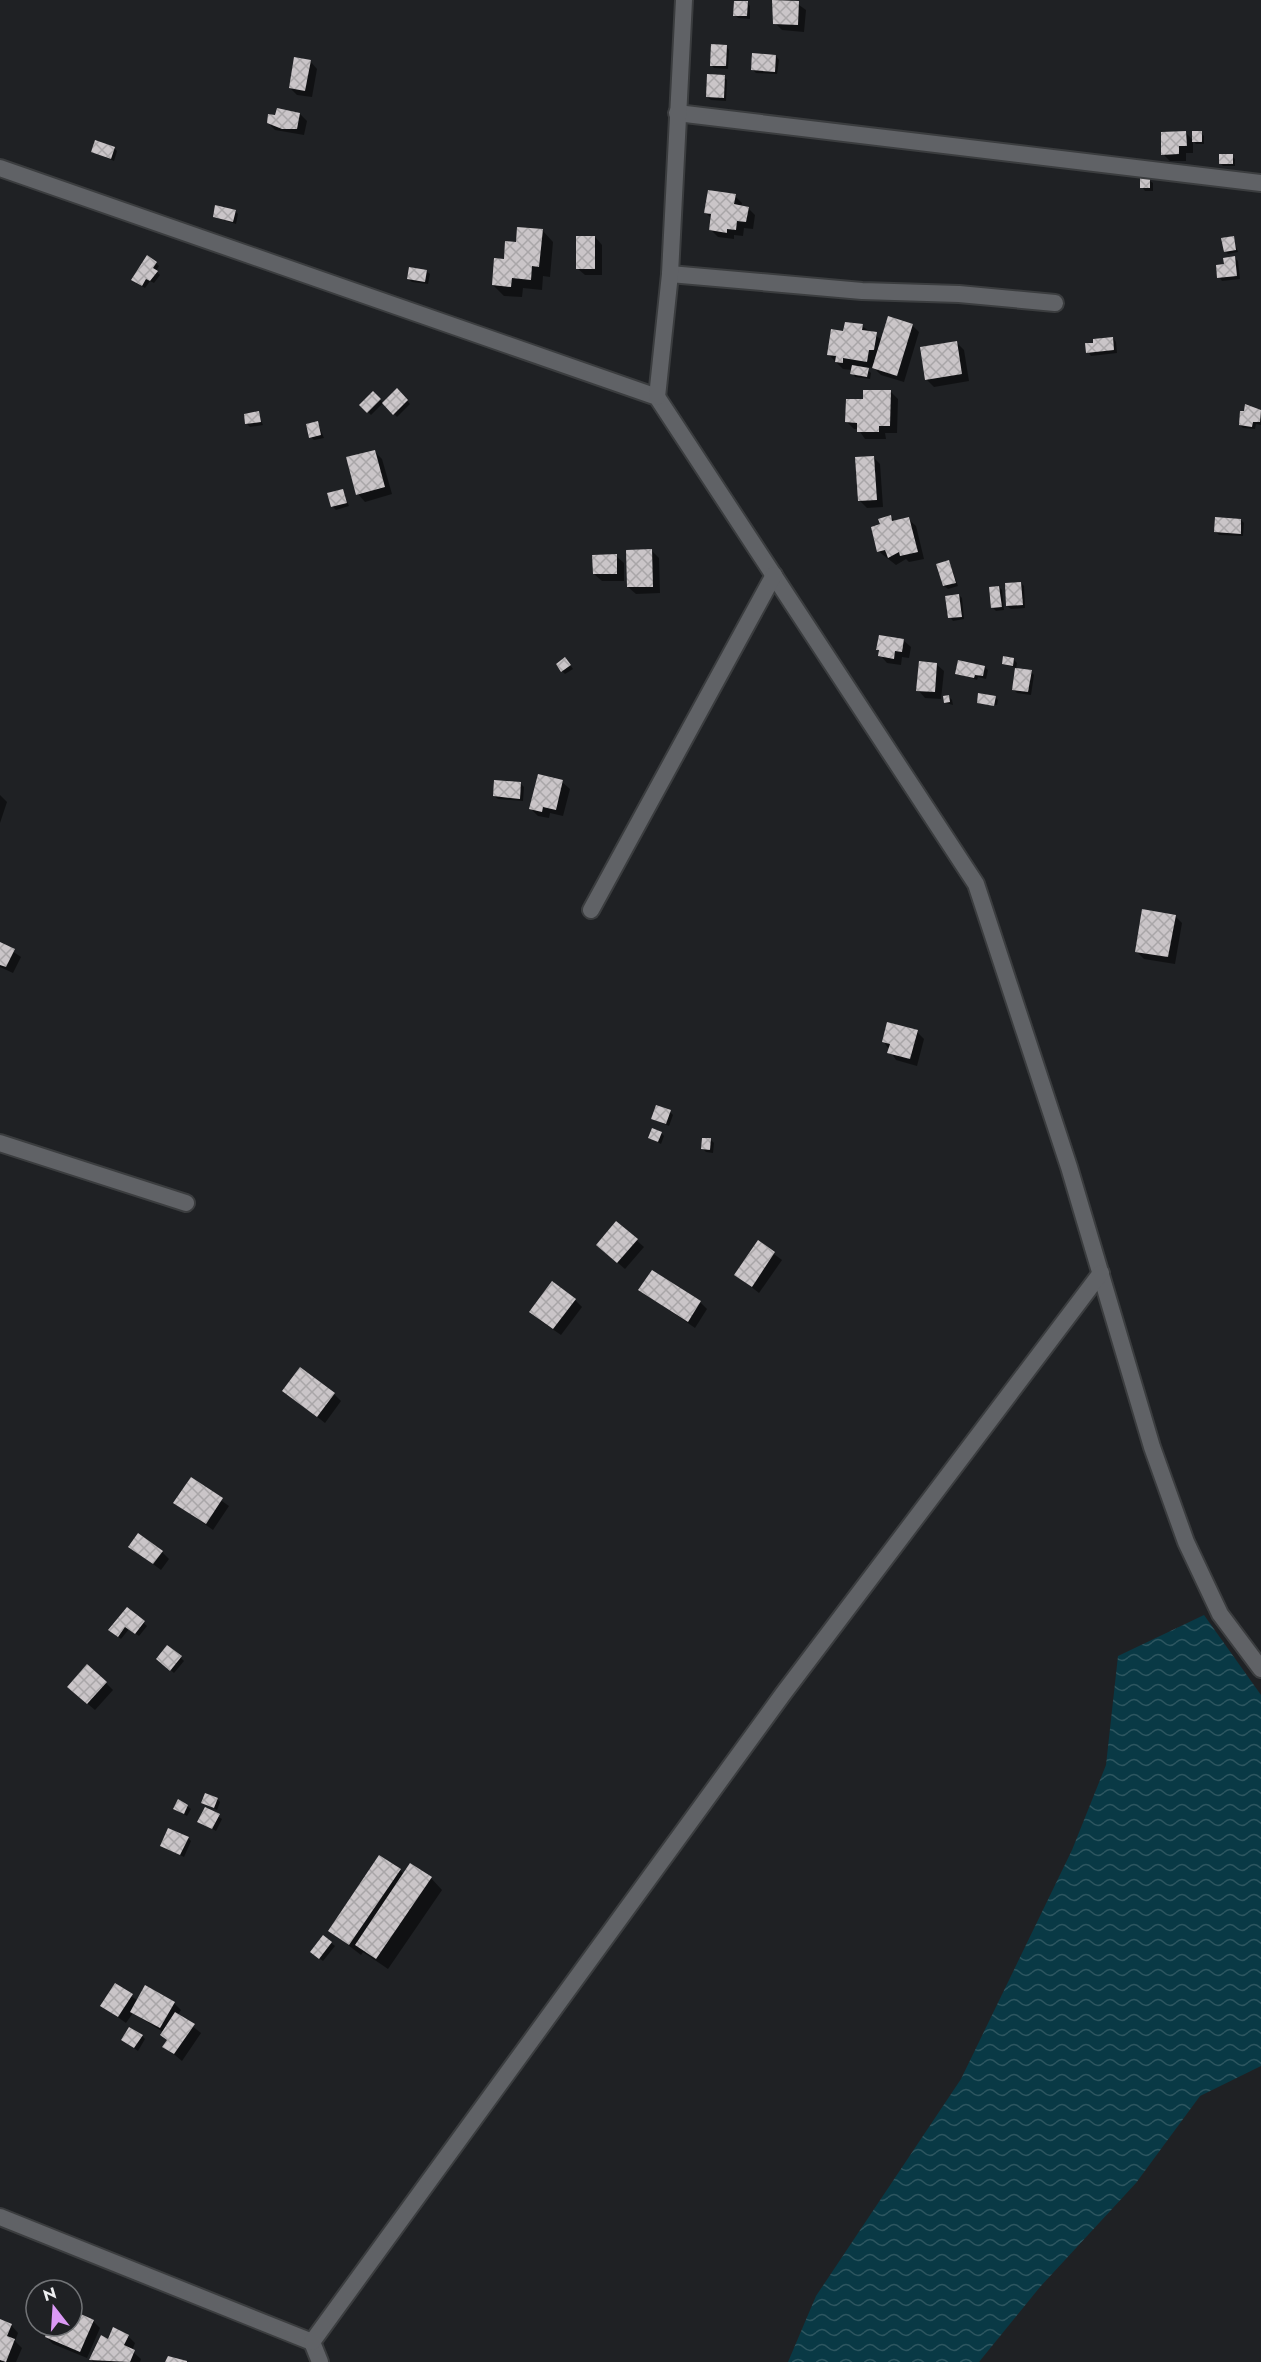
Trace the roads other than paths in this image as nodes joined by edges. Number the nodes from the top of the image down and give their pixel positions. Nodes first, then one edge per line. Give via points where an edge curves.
1 (684, 0) edge
2 (677, 113) junction
3 (0, 168) edge
4 (1261, 183) edge
5 (670, 274) junction
6 (1054, 303) dead end
7 (657, 397) junction
8 (774, 575) junction
9 (591, 910) dead end
10 (0, 1143) edge
11 (186, 1203) dead end
12 (1101, 1273) junction
13 (1261, 1669) edge
14 (0, 2217) edge
15 (312, 2342) junction
16 (320, 2362) edge

1 - 2 street
2 - 4 street
2 - 5 street
3 - 7 street
5 - 6 street
5 - 7 street
7 - 8 street
8 - 9 street
8 - 12 street via 976,884
10 - 11 street
12 - 13 street via 1152,1447 1186,1542 1220,1614
12 - 15 street via 783,1694
14 - 15 street
15 - 16 street

